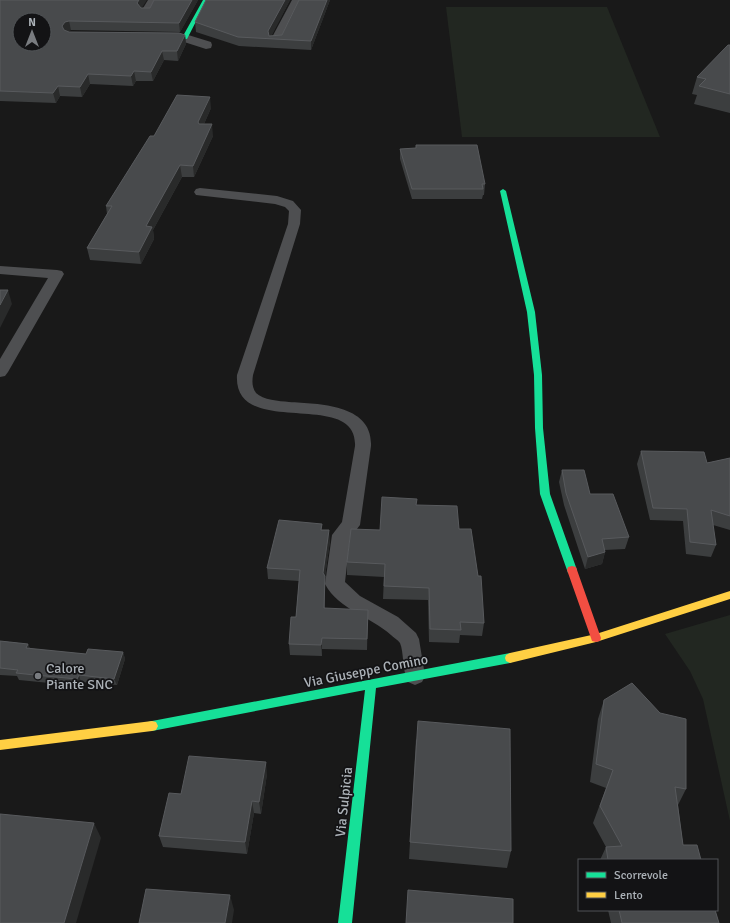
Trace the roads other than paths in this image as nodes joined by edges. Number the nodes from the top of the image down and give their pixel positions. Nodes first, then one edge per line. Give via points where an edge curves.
1 (154, 0) edge
2 (205, 0) edge
3 (298, 0) edge
4 (146, 13) edge
5 (147, 37) edge
6 (185, 38) junction
7 (276, 42) edge
8 (206, 45) dead end
9 (503, 191) dead end
10 (200, 192) dead end
11 (0, 270) edge
12 (0, 372) edge
13 (730, 595) edge
14 (596, 638) junction
15 (415, 676) junction
16 (371, 684) junction
17 (0, 744) edge
18 (345, 923) edge

1 - 4 street
2 - 6 street
3 - 7 street
5 - 6 street
6 - 8 street
9 - 14 street via 531,312 538,375 539,428 545,494
10 - 15 lane via 277,200 289,204 295,210 294,224 245,374 245,387 251,398 269,405 342,414 356,423 363,434 351,525 341,535 335,584 353,602 391,623 409,640
11 - 12 lane via 57,274
13 - 14 street, Via Giuseppe Comino
14 - 15 street, Via Giuseppe Comino
15 - 16 street, Via Giuseppe Comino
16 - 17 street, Via Giuseppe Comino via 161,725
16 - 18 street, Via Sulpicia

